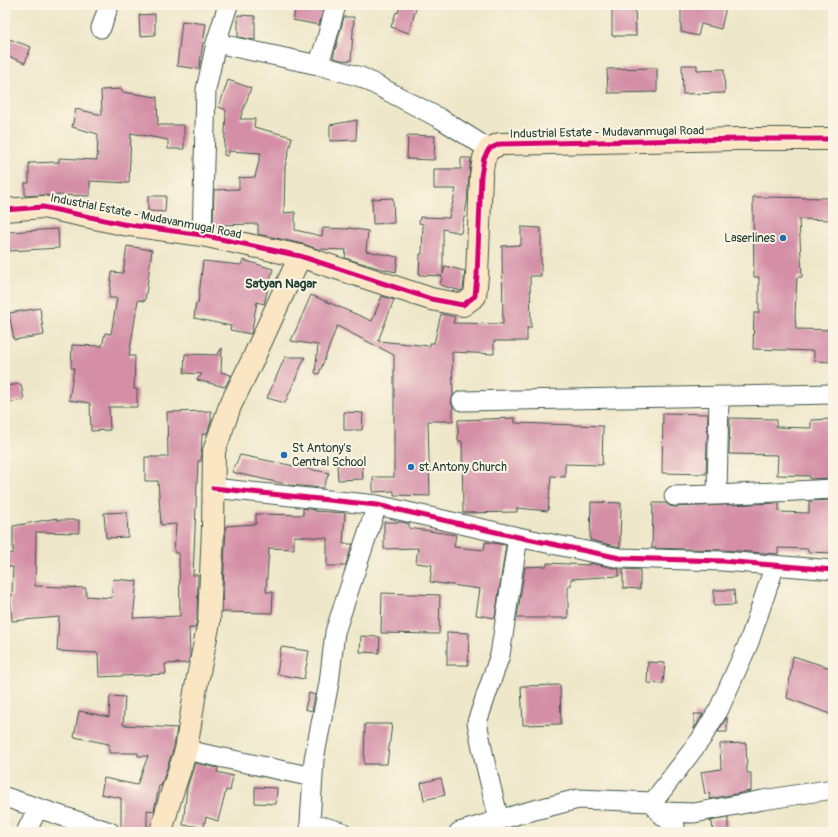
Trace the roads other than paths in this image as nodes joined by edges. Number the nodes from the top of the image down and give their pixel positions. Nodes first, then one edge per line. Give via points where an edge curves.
1 (109, 5) edge
2 (228, 5) edge
3 (336, 5) edge
4 (101, 28) dead end
5 (216, 43) junction
6 (318, 65) junction
7 (833, 139) edge
8 (489, 150) junction
9 (5, 210) edge
10 (202, 235) junction
11 (300, 256) junction
12 (833, 394) edge
13 (719, 396) junction
14 (462, 401) dead end
15 (212, 488) junction
16 (833, 489) edge
17 (717, 495) junction
18 (674, 496) dead end
19 (376, 505) junction
20 (518, 537) junction
21 (775, 565) junction
22 (833, 570) edge
23 (186, 750) junction
24 (313, 777) junction
25 (833, 789) edge
26 (5, 797) edge
27 (656, 807) junction
28 (38, 808) junction
29 (499, 820) junction
30 (310, 828) edge
31 (26, 832) edge
32 (110, 832) edge
33 (161, 832) edge
34 (342, 832) edge
35 (459, 832) edge
36 (676, 832) edge

1 - 4 street
2 - 5 street
3 - 6 street
5 - 6 street
5 - 10 street via 206,90
6 - 8 street via 361,77 441,119
7 - 8 street, Industrial Estate - Mudavanmugal Road via 500,144
8 - 11 street, Industrial Estate - Mudavanmugal Road via 484,158 481,176 474,296 463,305 431,299
9 - 10 street, Industrial Estate - Mudavanmugal Road via 44,206 123,224
10 - 11 street, Industrial Estate - Mudavanmugal Road
11 - 15 street via 230,406 214,451
12 - 13 street
13 - 14 street
13 - 17 street
15 - 19 street
15 - 23 street via 209,622
16 - 17 street
17 - 18 street
19 - 20 street
19 - 24 street via 335,632
20 - 21 street via 620,558
20 - 29 street via 500,655 477,722
21 - 22 street
21 - 27 street via 749,642 719,709
23 - 24 street
23 - 33 street
24 - 30 street
25 - 27 street via 694,813
26 - 28 street
27 - 29 street via 578,799
27 - 36 street via 674,826
28 - 31 street
28 - 32 street
29 - 35 street
30 - 34 street

